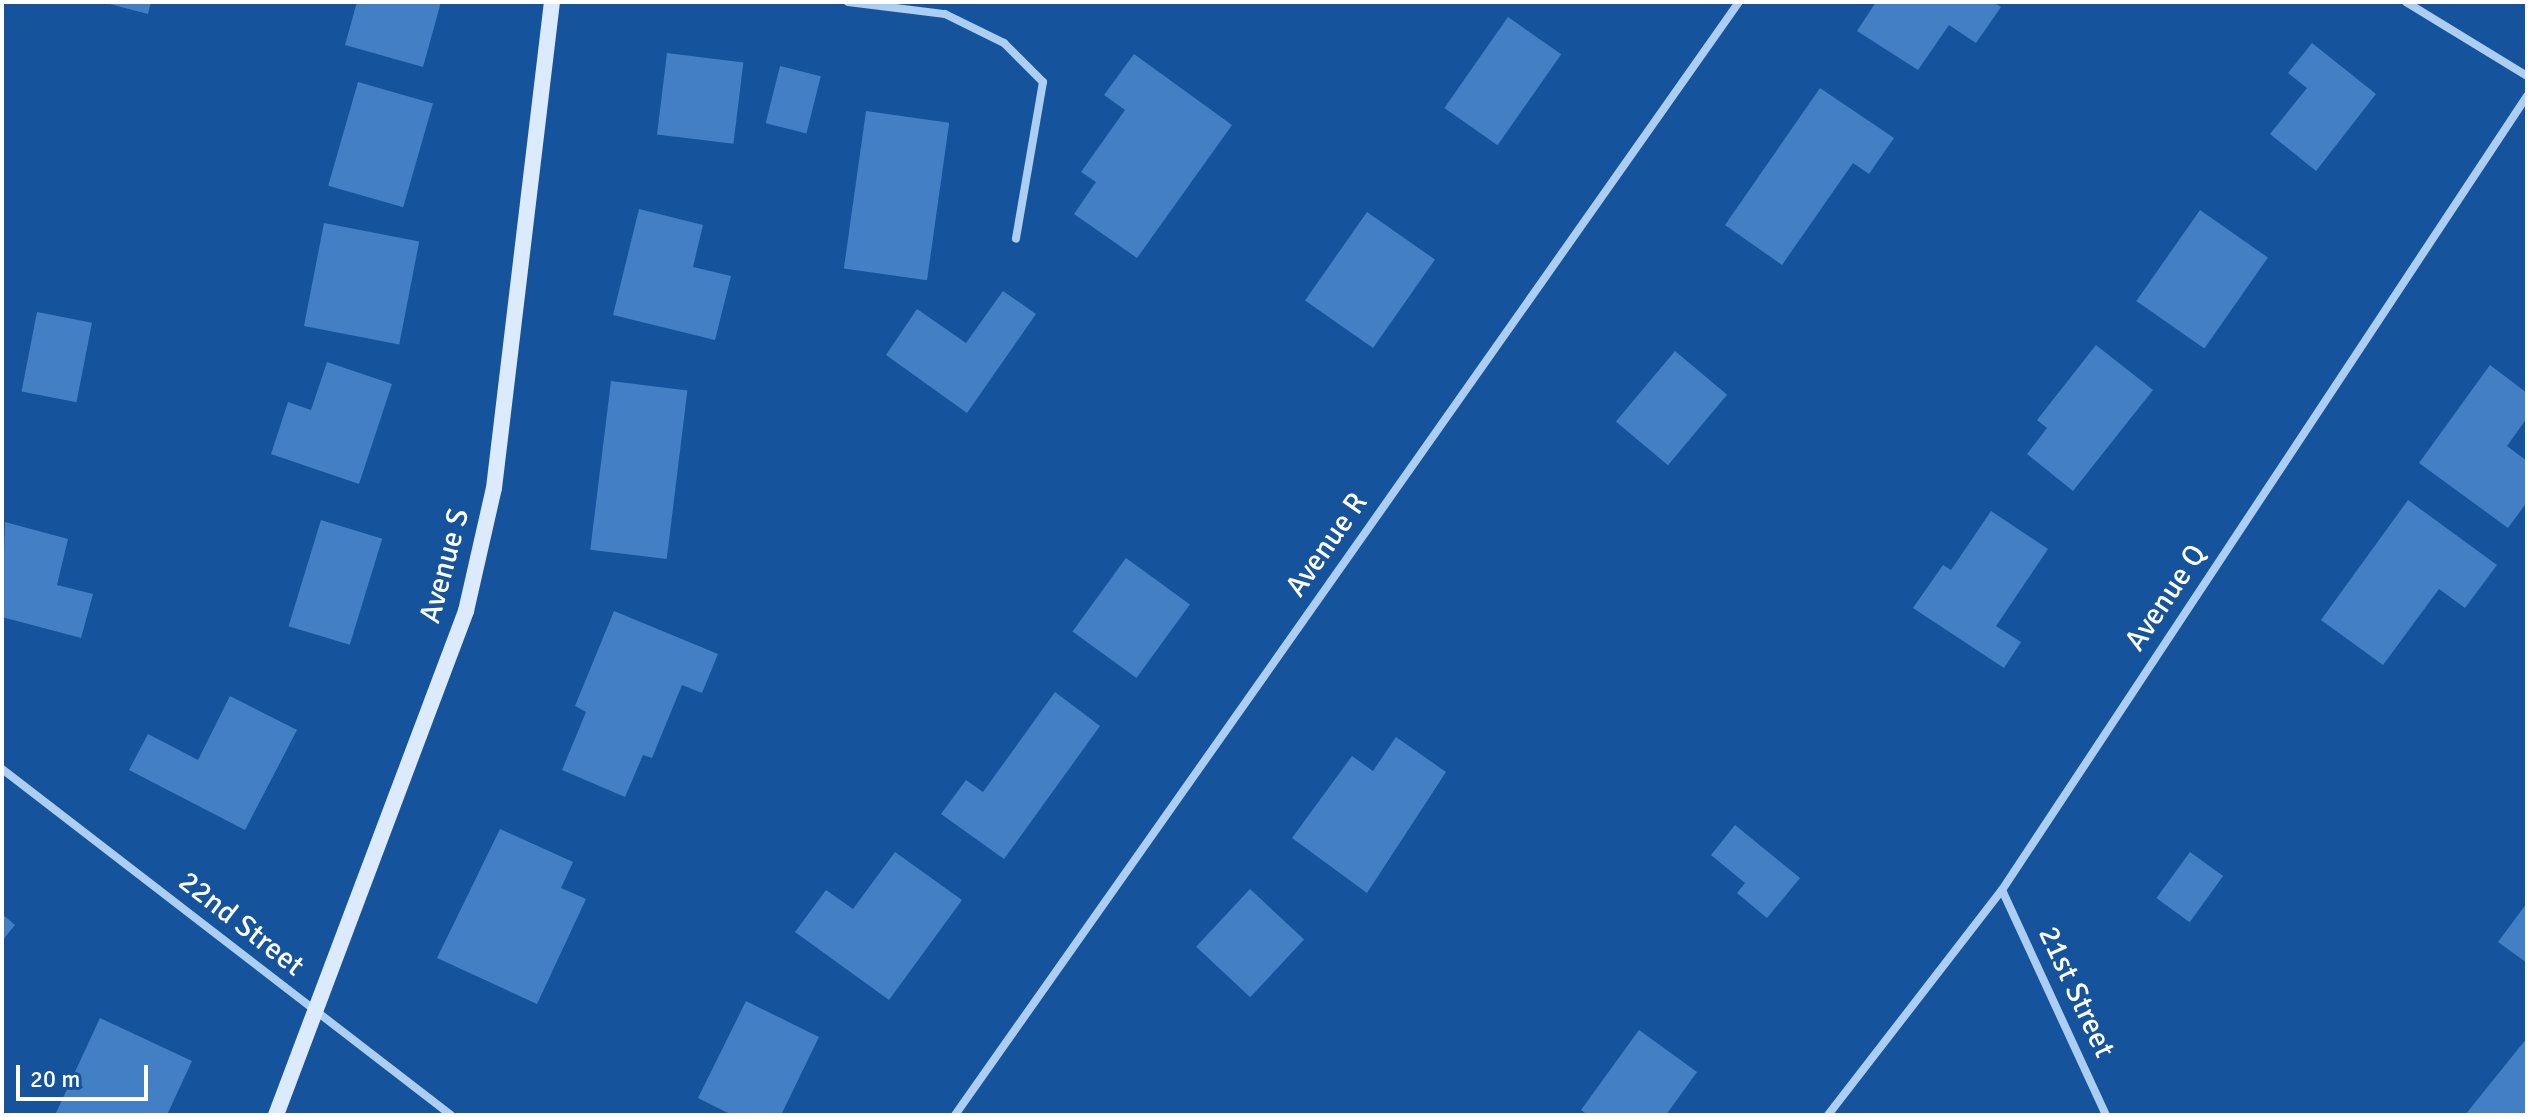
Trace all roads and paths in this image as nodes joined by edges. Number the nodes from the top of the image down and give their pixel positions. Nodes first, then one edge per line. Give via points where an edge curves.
1 (552, 2) edge
2 (848, 2) edge
3 (1739, 2) edge
4 (2406, 2) edge
5 (2527, 76) edge
6 (2527, 96) edge
7 (1016, 239) dead end
8 (2, 769) edge
9 (2002, 890) junction
10 (317, 1014) junction
11 (276, 1115) edge
12 (451, 1115) edge
13 (955, 1115) edge
14 (1828, 1115) edge
15 (2106, 1115) edge

1 - 10 street, Avenue S via 491,504 466,611
2 - 7 street via 945,14 1004,43 1043,82
3 - 13 street, Avenue R
4 - 5 street
6 - 9 street, Avenue Q
8 - 10 street, 22nd Street
9 - 14 street, Avenue Q
9 - 15 street, 21st Street
10 - 11 street, Avenue S
10 - 12 street, 22nd Street

